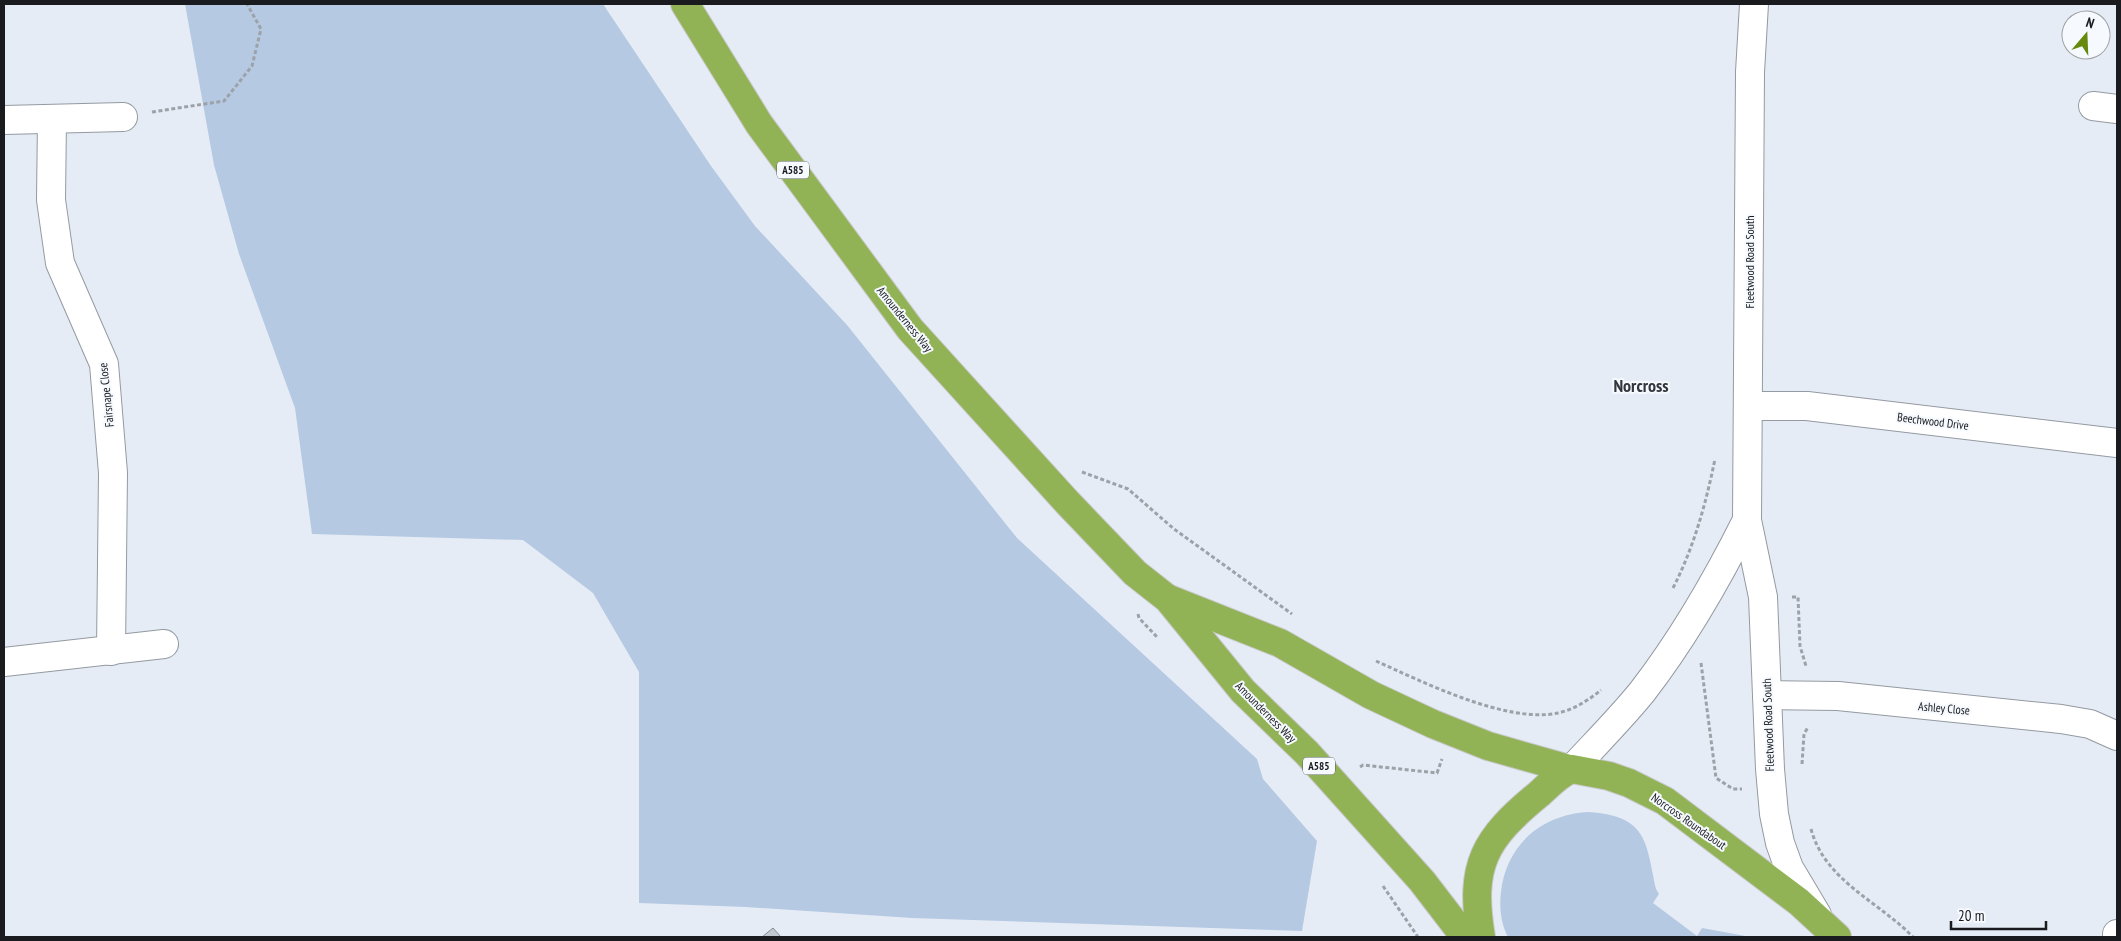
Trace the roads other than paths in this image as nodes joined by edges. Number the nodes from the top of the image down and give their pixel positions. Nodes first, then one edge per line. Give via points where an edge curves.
1 (685, 4) edge
2 (1754, 4) edge
3 (123, 116) road end
4 (52, 118) junction
5 (4, 120) edge
6 (1749, 406) junction
7 (2117, 442) edge
8 (1747, 520) junction
9 (1168, 599) junction
10 (164, 644) dead end
11 (111, 651) junction
12 (4, 662) edge
13 (1767, 695) junction
14 (2117, 736) edge
15 (1571, 769) junction
16 (1829, 929) edge
17 (1466, 937) edge
18 (1481, 937) edge

1 - 9 highway, Amounderness Way / A585 via 759,124 910,329 1067,502 1136,573
2 - 6 street, Fleetwood Road South via 1750,72
3 - 4 street
4 - 5 street
4 - 11 street, Fairsnape Close via 51,200 60,263 104,364 113,472
6 - 7 street, Beechwood Drive via 1807,406
6 - 8 street, Fleetwood Road South
8 - 13 street, Fleetwood Road South via 1763,598
8 - 15 street, Fleetwood Road South via 1718,580 1674,646 1640,694
9 - 15 highway, Amounderness Way / A585 via 1280,642 1371,695 1453,732 1488,746
9 - 17 highway, Amounderness Way / A585 via 1243,691 1338,787 1422,881
10 - 11 street
11 - 12 street
13 - 14 street, Ashley Close via 1838,696 2061,719 2090,724
13 - 16 street, Fleetwood Road South via 1771,788 1780,843 1790,868
15 - 16 highway, Norcross Roundabout / A585 via 1610,776 1666,801 1792,896
15 - 18 highway via 1509,820 1490,844 1480,866 1477,887 1476,911

